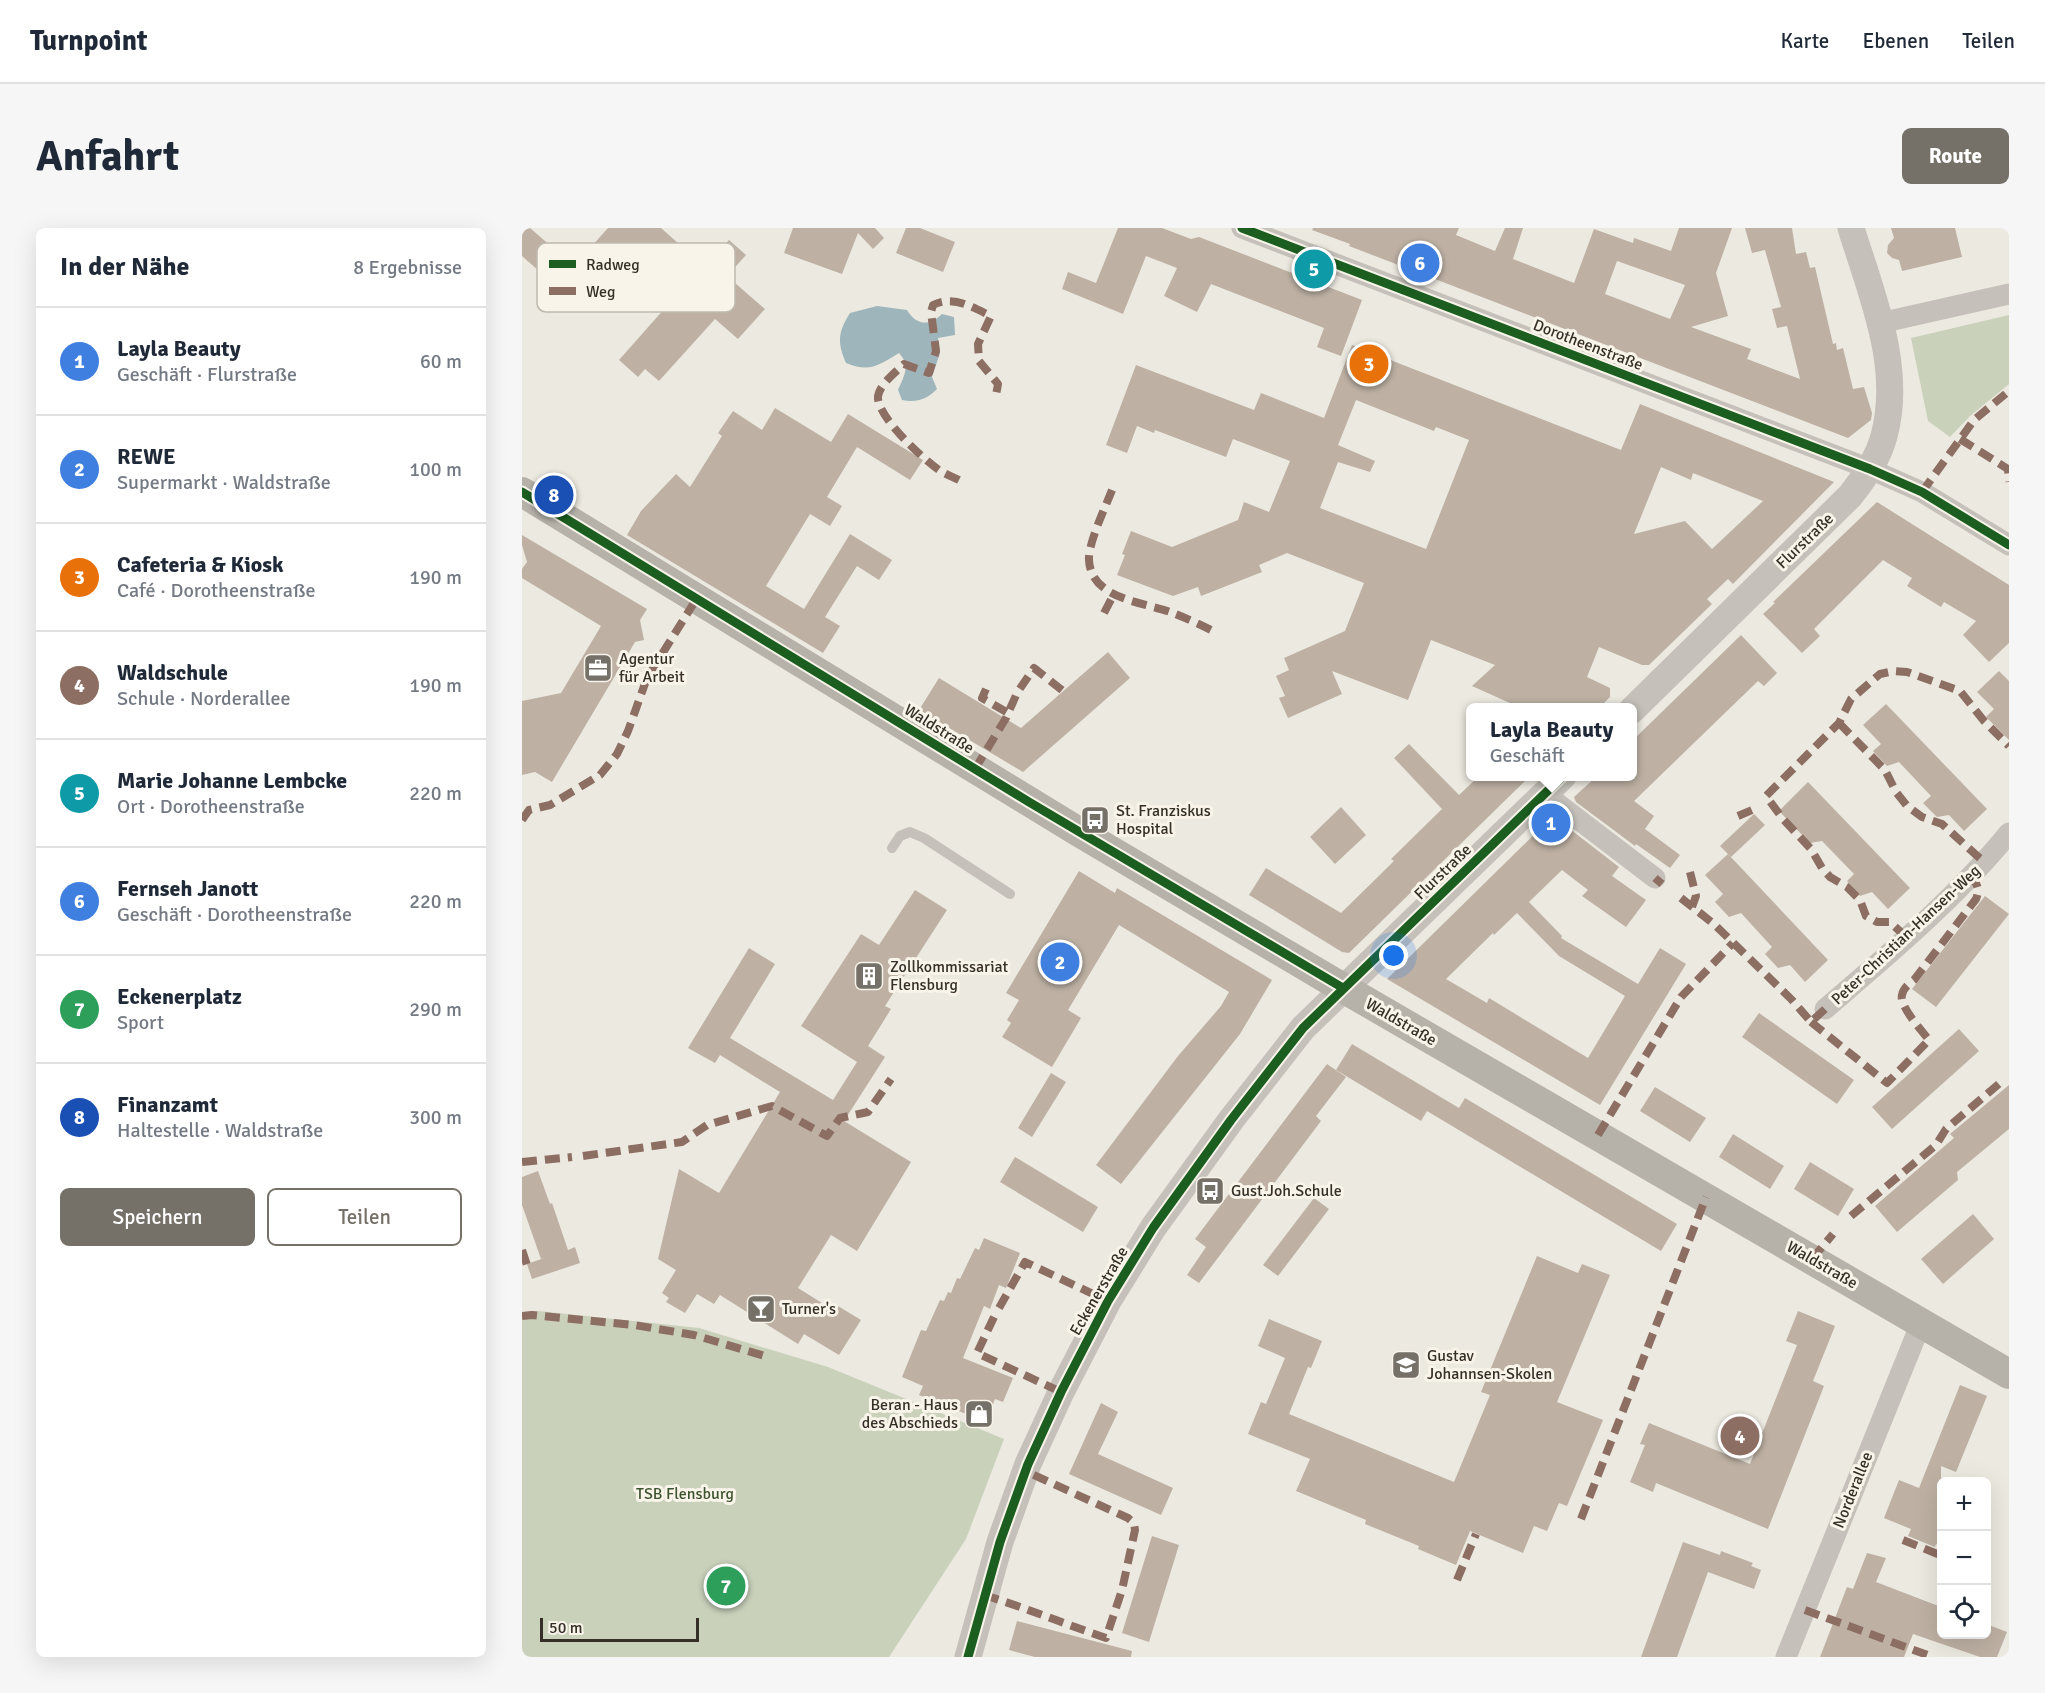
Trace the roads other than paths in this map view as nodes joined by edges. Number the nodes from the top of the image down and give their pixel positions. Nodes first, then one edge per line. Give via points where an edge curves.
1 (1242, 228) edge
2 (1851, 228) edge
3 (2009, 294) edge
4 (1880, 323) junction
5 (1870, 469) junction
6 (522, 492) edge
7 (2009, 545) edge
8 (1637, 705) edge
9 (1554, 785) edge
10 (2009, 833) edge
11 (892, 848) dead end
12 (1655, 878) dead end
13 (1010, 894) dead end
14 (1343, 988) junction
15 (1825, 1010) dead end
16 (1922, 1323) junction
17 (2009, 1374) edge
18 (968, 1657) edge
19 (1786, 1657) edge

1 - 5 street, Dorotheenstraße
2 - 4 street, Flurstraße
3 - 4 street
4 - 5 street, Flurstraße via 1889,373 1889,406 1884,437
5 - 7 street, Dorotheenstraße via 1922,492
5 - 8 street, Flurstraße via 1850,496
6 - 14 main road, Waldstraße via 1029,802
9 - 12 street, Flurstraße
9 - 14 street, Flurstraße
10 - 15 street, Peter-Christian-Hansen-Weg via 1955,893
11 - 13 lane via 900,836 910,832
14 - 16 main road, Waldstraße
14 - 18 street, Eckenerstraße via 1303,1028 1231,1120 1152,1228 1108,1301 1025,1471 1000,1542
16 - 17 main road, Waldstraße
16 - 19 street, Norderallee

